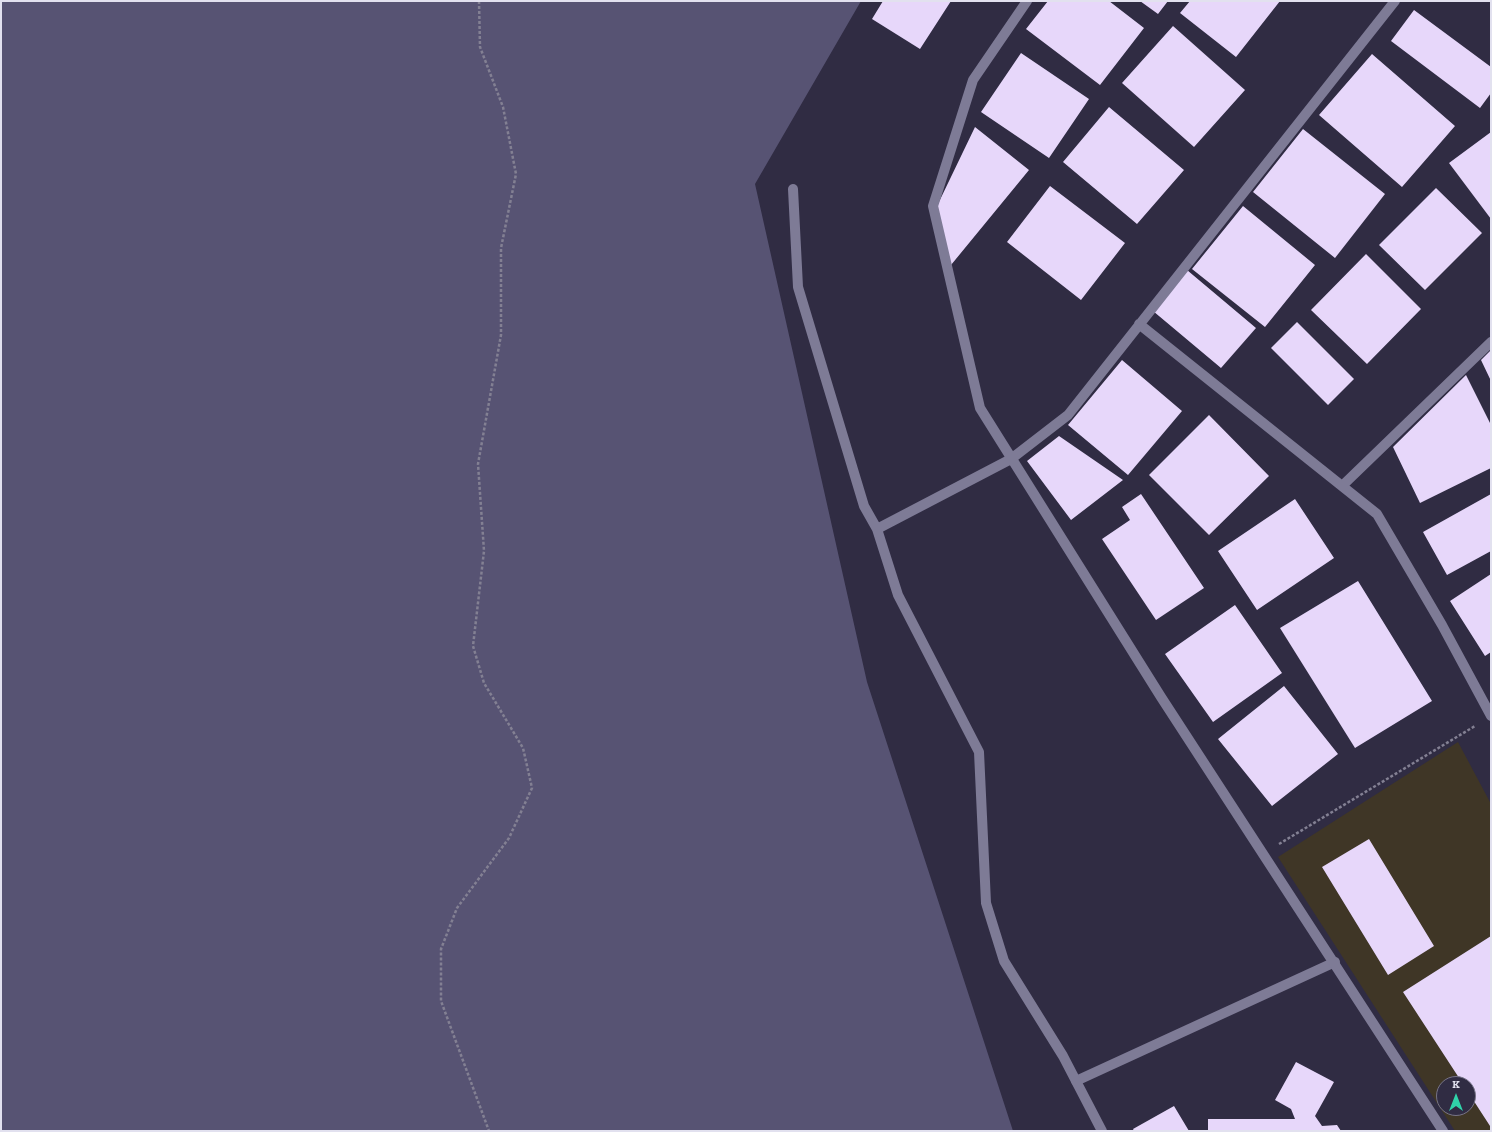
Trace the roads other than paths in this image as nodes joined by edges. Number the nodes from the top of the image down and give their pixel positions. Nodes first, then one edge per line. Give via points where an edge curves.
1 (1028, 1) edge
2 (1395, 1) edge
3 (793, 189) dead end
4 (1140, 324) junction
5 (1491, 342) edge
6 (1011, 458) junction
7 (1342, 486) junction
8 (877, 529) junction
9 (1491, 716) edge
10 (1335, 962) junction
11 (1076, 1081) junction
12 (1102, 1131) edge
13 (1444, 1131) edge

1 - 6 street via 973,80 933,206 980,408
2 - 4 street
3 - 8 street via 798,287 864,506
4 - 6 street via 1068,415
4 - 7 street
5 - 7 street
6 - 8 street
6 - 10 street via 1161,697
7 - 9 street via 1377,514
8 - 11 street via 898,595 979,752 986,903 1004,961
10 - 11 street
10 - 13 street
11 - 12 street

